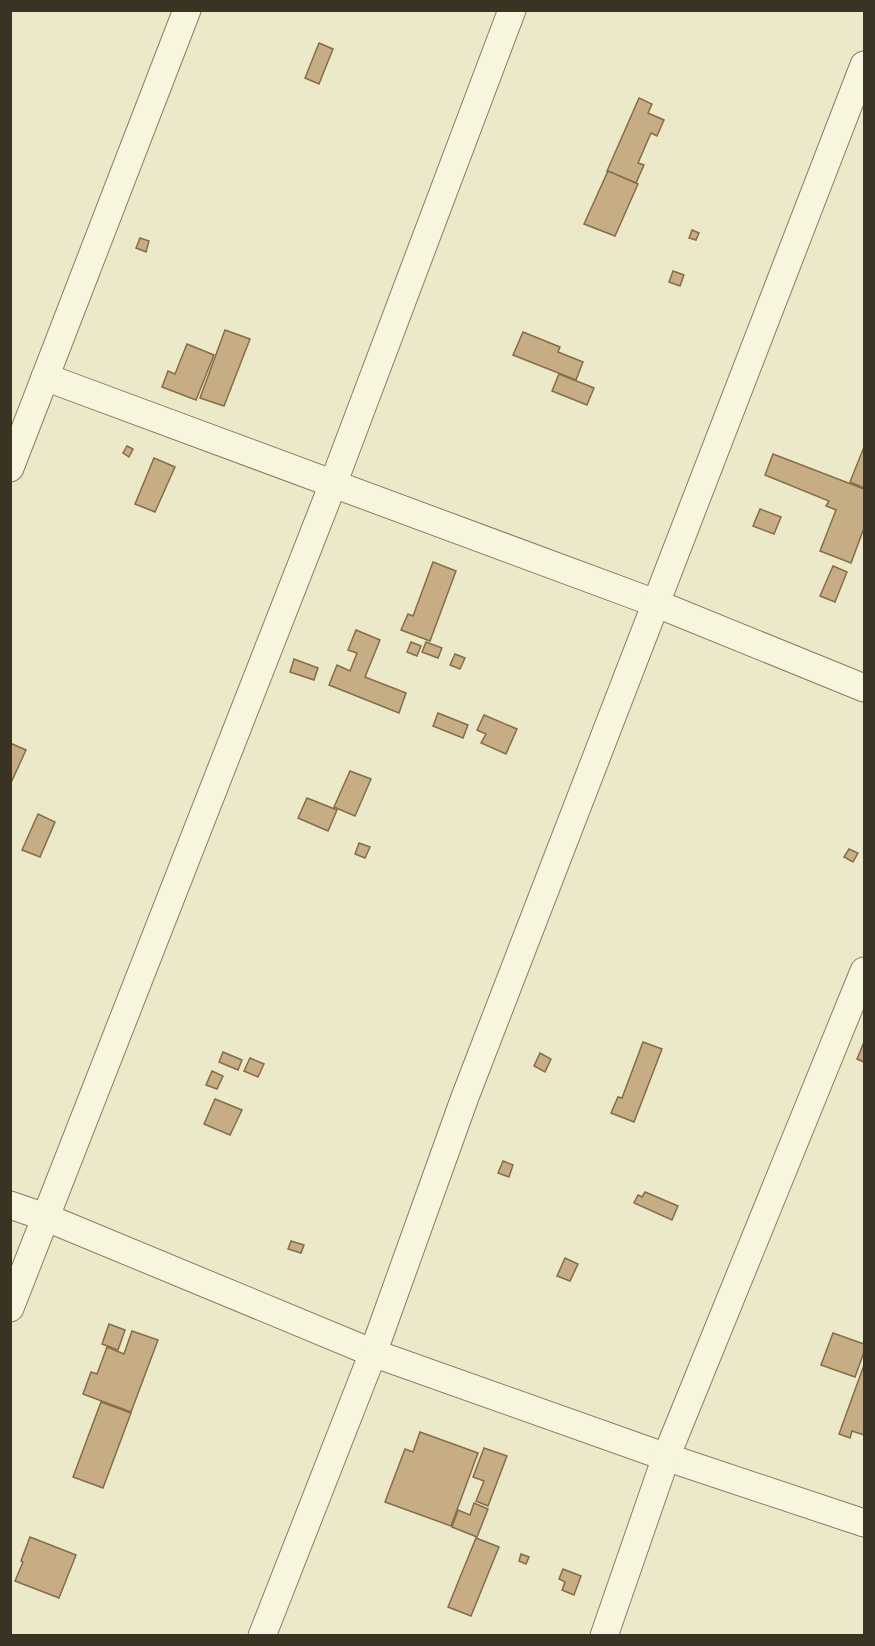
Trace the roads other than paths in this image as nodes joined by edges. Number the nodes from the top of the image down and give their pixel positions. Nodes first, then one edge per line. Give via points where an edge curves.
1 (187, 10) edge
2 (512, 10) edge
3 (864, 65) edge
4 (45, 376) junction
5 (10, 468) edge
6 (333, 483) junction
7 (655, 603) junction
8 (864, 688) edge
9 (864, 971) edge
10 (10, 1205) edge
11 (45, 1217) junction
12 (10, 1308) edge
13 (373, 1353) junction
14 (666, 1457) junction
15 (864, 1523) edge
16 (262, 1635) edge
17 (604, 1635) edge

1 - 4 street
2 - 6 street
3 - 7 street
4 - 5 street
4 - 6 street
6 - 7 street
6 - 11 street
7 - 8 street
7 - 13 street via 465,1097
9 - 14 street
10 - 11 street
11 - 12 street
11 - 13 street
13 - 14 street
13 - 16 street
14 - 15 street
14 - 17 street

